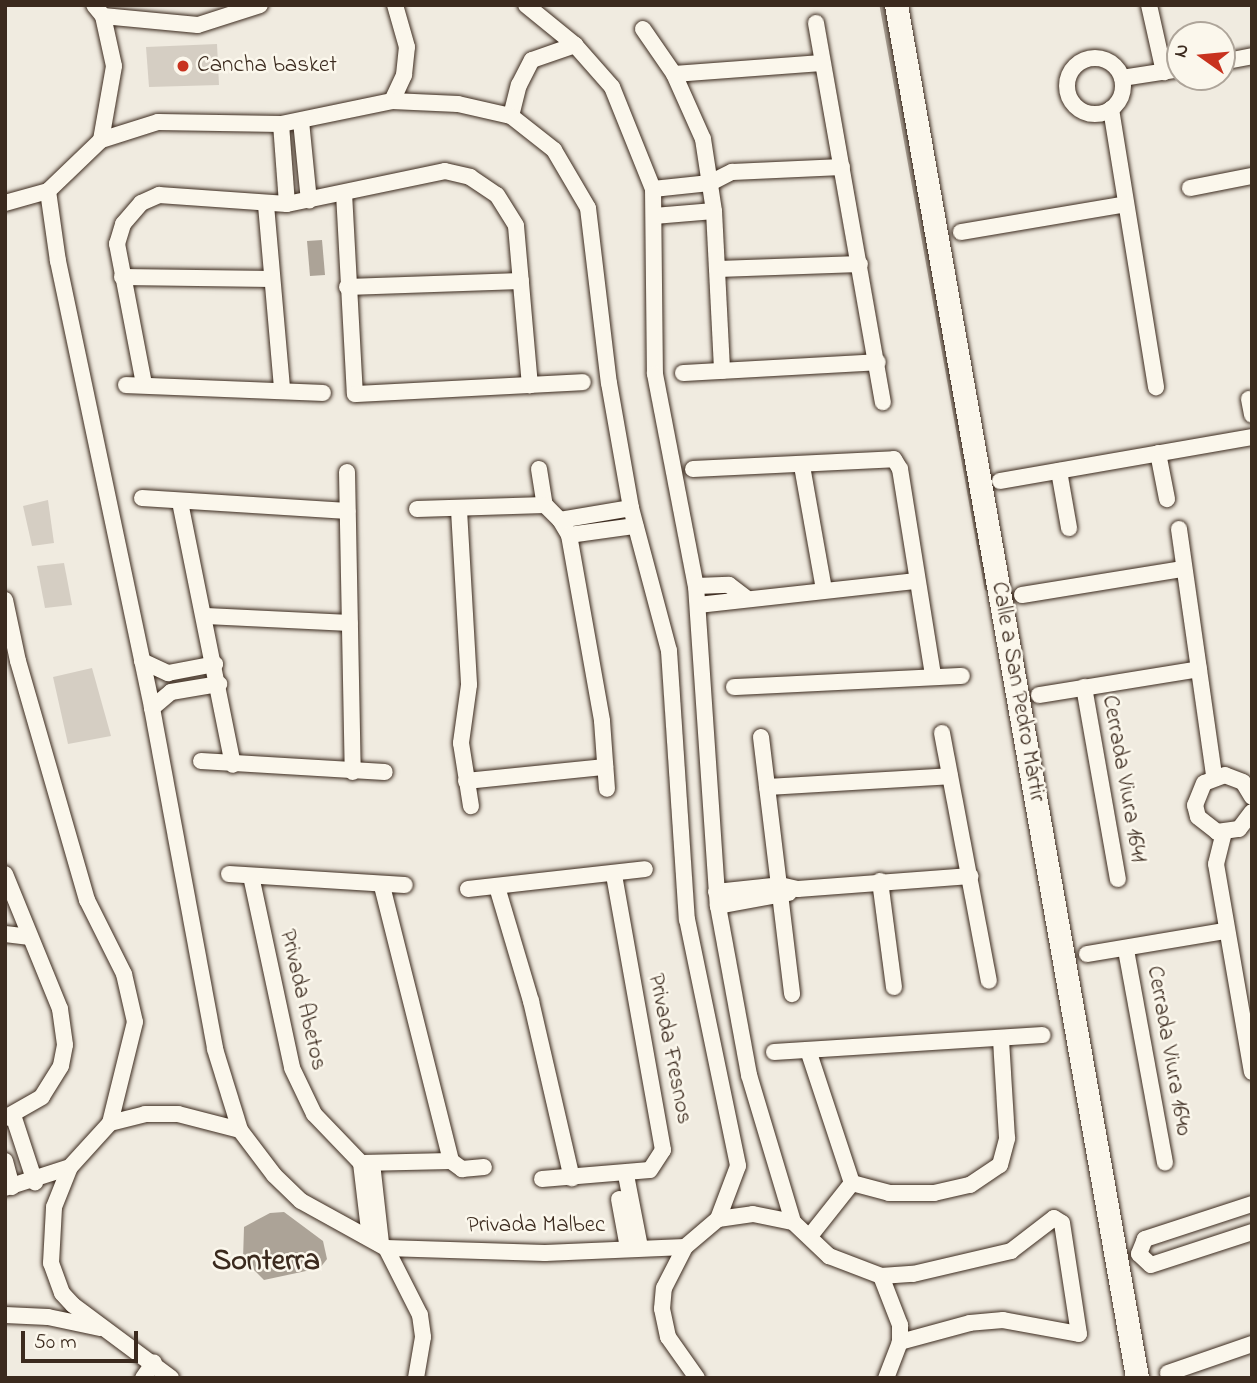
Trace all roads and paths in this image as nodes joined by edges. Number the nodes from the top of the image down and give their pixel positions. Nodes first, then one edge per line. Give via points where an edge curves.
1 (260, 5) edge
2 (395, 5) edge
3 (526, 5) edge
4 (896, 5) edge
5 (1149, 5) edge
6 (99, 10) edge
7 (816, 23) dead end
8 (643, 29) dead end
9 (575, 45) junction
10 (1166, 54) edge
11 (822, 63) junction
12 (1166, 72) edge
13 (674, 74) junction
14 (1122, 78) junction
15 (393, 102) junction
16 (1111, 109) junction
17 (510, 116) junction
18 (301, 121) junction
19 (281, 124) junction
20 (101, 140) junction
21 (842, 167) junction
22 (1252, 176) edge
23 (710, 183) junction
24 (1191, 188) dead end
25 (653, 189) junction
26 (48, 191) junction
27 (344, 193) junction
28 (309, 201) junction
29 (5, 203) edge
30 (287, 204) junction
31 (1126, 204) junction
32 (267, 205) junction
33 (714, 211) junction
34 (654, 216) junction
35 (961, 232) dead end
36 (860, 264) junction
37 (718, 269) junction
38 (122, 277) junction
39 (272, 279) junction
40 (521, 281) junction
41 (347, 287) junction
42 (878, 362) junction
43 (722, 370) junction
44 (683, 373) dead end
45 (583, 382) dead end
46 (144, 384) junction
47 (126, 385) dead end
48 (530, 385) junction
49 (1156, 387) dead end
50 (282, 388) junction
51 (323, 393) dead end
52 (884, 402) dead end
53 (1252, 437) edge
54 (1158, 453) junction
55 (802, 466) junction
56 (539, 469) dead end
57 (693, 469) dead end
58 (1059, 471) junction
59 (347, 472) dead end
60 (1000, 481) dead end
61 (142, 498) dead end
62 (1167, 499) dead end
63 (180, 502) junction
64 (545, 505) junction
65 (631, 508) junction
66 (417, 509) dead end
67 (348, 510) junction
68 (459, 510) junction
69 (561, 520) junction
70 (635, 526) junction
71 (1069, 528) dead end
72 (1179, 529) dead end
73 (569, 535) junction
74 (1183, 569) junction
75 (917, 581) junction
76 (696, 586) junction
77 (824, 590) junction
78 (1021, 595) dead end
79 (746, 598) junction
80 (5, 600) edge
81 (698, 605) junction
82 (206, 617) junction
83 (350, 623) junction
84 (9, 645) edge
85 (142, 661) junction
86 (11, 662) edge
87 (215, 664) junction
88 (1199, 669) junction
89 (168, 673) junction
90 (933, 674) junction
91 (962, 676) dead end
92 (219, 684) junction
93 (734, 687) dead end
94 (1084, 687) junction
95 (171, 692) junction
96 (1039, 695) dead end
97 (152, 708) junction
98 (942, 733) dead end
99 (761, 737) dead end
100 (201, 761) dead end
101 (233, 765) junction
102 (605, 767) junction
103 (354, 772) junction
104 (385, 772) dead end
105 (950, 776) junction
106 (1214, 776) junction
107 (466, 782) junction
108 (767, 787) junction
109 (607, 789) dead end
110 (1252, 797) edge
111 (471, 806) dead end
112 (1252, 812) edge
113 (1224, 832) junction
114 (645, 869) dead end
115 (5, 874) edge
116 (229, 874) dead end
117 (251, 876) junction
118 (614, 876) junction
119 (971, 876) junction
120 (1118, 879) dead end
121 (880, 881) junction
122 (405, 885) dead end
123 (382, 886) junction
124 (497, 887) junction
125 (468, 889) dead end
126 (780, 891) junction
127 (717, 899) junction
128 (1224, 931) junction
129 (5, 934) edge
130 (28, 937) junction
131 (1126, 950) junction
132 (1087, 954) dead end
133 (989, 981) dead end
134 (894, 988) dead end
135 (792, 994) dead end
136 (1042, 1035) dead end
137 (1001, 1041) junction
138 (808, 1050) junction
139 (774, 1052) dead end
140 (1252, 1072) edge
141 (9, 1116) edge
142 (110, 1123) junction
143 (240, 1130) junction
144 (5, 1161) edge
145 (451, 1161) junction
146 (1165, 1162) dead end
147 (367, 1163) junction
148 (70, 1167) junction
149 (484, 1167) dead end
150 (620, 1175) junction
151 (572, 1178) junction
152 (542, 1179) dead end
153 (35, 1182) junction
154 (852, 1183) junction
155 (9, 1188) edge
156 (1252, 1204) edge
157 (718, 1219) junction
158 (793, 1222) junction
159 (1252, 1232) edge
160 (810, 1236) junction
161 (379, 1243) junction
162 (634, 1247) junction
163 (685, 1247) junction
164 (881, 1276) junction
165 (5, 1315) edge
166 (104, 1329) junction
167 (900, 1342) junction
168 (1252, 1344) edge
169 (154, 1362) junction
170 (1168, 1373) dead end
171 (144, 1378) edge
172 (171, 1378) edge
173 (416, 1378) edge
174 (697, 1378) edge
175 (886, 1378) edge
176 (1137, 1378) edge

1 - 6 street via 198,25
2 - 15 street via 407,47 404,75
3 - 9 street
4 - 176 main road, Calle a San Pedro Mártir
5 - 10 street
6 - 20 street via 114,66
7 - 11 street
8 - 13 street
9 - 17 street via 533,60
9 - 25 street via 612,87
11 - 13 street
11 - 21 street
12 - 14 street
13 - 23 street via 703,139
14 - 16 street via 1122,96
14 - 16 street via 1111,63 1094,58 1077,65 1068,81 1071,100 1084,112
15 - 17 street via 458,104
15 - 18 street
16 - 31 street
17 - 65 street via 554,150 588,208 609,383
18 - 19 street
18 - 28 street
19 - 20 street via 158,122
19 - 30 street
20 - 26 street
21 - 23 street via 732,172
21 - 36 street
22 - 24 street
23 - 25 street
23 - 33 street
25 - 34 street
26 - 29 street
26 - 85 street via 58,261
27 - 28 street
27 - 40 street via 445,171 470,177 497,195 511,214 518,236
27 - 41 street
28 - 30 street
30 - 32 street
31 - 35 street
31 - 49 street
32 - 38 street via 151,197 123,224 117,244
32 - 39 street
33 - 34 street
33 - 37 street
34 - 76 street via 655,374
36 - 37 street
36 - 42 street
37 - 43 street
38 - 39 street
38 - 46 street
39 - 50 street
40 - 41 street
40 - 48 street
41 - 48 street via 355,394
42 - 43 street
42 - 52 street
43 - 44 street
45 - 48 street
46 - 47 street
46 - 50 street
50 - 51 street
53 - 54 street
54 - 58 street
54 - 62 street
55 - 57 street
55 - 75 street via 894,459 900,468
55 - 77 street
56 - 64 street
58 - 60 street
58 - 71 street
59 - 67 street
61 - 63 street
63 - 67 street
63 - 82 street
64 - 68 street
64 - 69 street
65 - 69 street
65 - 70 street
66 - 68 street
67 - 83 street
68 - 107 street via 469,667 461,743
69 - 73 street
70 - 73 street
70 - 157 street via 669,651 687,919 738,1166
72 - 74 street
73 - 102 street via 602,721
74 - 78 street
74 - 88 street
75 - 77 street
75 - 90 street
76 - 79 street via 729,585
76 - 81 street
77 - 79 street
79 - 81 street
80 - 84 street
81 - 127 street
82 - 83 street
82 - 87 street
83 - 103 street
84 - 86 street
85 - 89 street
85 - 97 street
86 - 142 street via 87,900 124,974 135,1022
87 - 89 street
87 - 92 street
88 - 94 street, Cerrada Viura 1641
88 - 106 street
89 - 95 street
90 - 91 street
90 - 93 street
92 - 95 street
92 - 101 street
94 - 96 street, Cerrada Viura 1641
94 - 120 street, Cerrada Viura 1641
95 - 97 street
97 - 143 street via 215,1049
98 - 105 street
99 - 108 street
100 - 101 street
101 - 103 street
102 - 107 street
102 - 109 street
103 - 104 street
105 - 108 street
105 - 119 street
106 - 110 street via 1235,777
106 - 113 street via 1204,783 1195,805 1206,827
107 - 111 street
108 - 126 street
112 - 113 street via 1239,829
113 - 128 street via 1216,864
114 - 118 street
115 - 130 street
116 - 117 street
117 - 123 street
117 - 147 street, Privada Abetos via 292,1068 314,1114
118 - 124 street
118 - 150 street, Privada Fresnos via 664,1141 655,1168
119 - 121 street
119 - 133 street
121 - 126 street
121 - 134 street
122 - 123 street
123 - 145 street
124 - 125 street
124 - 151 street via 531,1001
126 - 127 street
126 - 135 street
127 - 158 street via 749,1075
128 - 131 street, Cerrada Viura 1640
128 - 140 street
129 - 130 street
130 - 141 street via 60,1009 65,1045 61,1066 42,1097
131 - 132 street, Cerrada Viura 1640
131 - 146 street, Cerrada Viura 1640
136 - 137 street
137 - 138 street
137 - 154 street via 1007,1139 1000,1165 970,1185 934,1193 889,1193
138 - 139 street
138 - 154 street
141 - 153 street
142 - 143 street via 145,1114 178,1114
142 - 148 street
143 - 161 street via 274,1175 302,1201
144 - 155 street
145 - 147 street
145 - 149 street via 462,1169
147 - 161 street
148 - 153 street
148 - 166 street via 54,1207 51,1262 62,1293
150 - 151 street, Privada Fresnos
150 - 162 street
151 - 152 street, Privada Fresnos
153 - 155 street
154 - 160 street
156 - 159 street via 1145,1239 1139,1254 1151,1265
157 - 158 street via 753,1214
157 - 163 street
158 - 160 street
160 - 164 street via 830,1256
161 - 162 street, Privada Malbec via 545,1253
161 - 173 street via 420,1315 422,1346
162 - 163 street, Privada Malbec
163 - 174 street via 664,1288 662,1309 668,1337
164 - 167 street via 896,1308
164 - 167 street via 913,1274 1011,1251 1054,1218 1062,1223 1079,1334 1003,1320 945,1328
165 - 166 street via 48,1317
166 - 169 street
167 - 175 street
168 - 170 street
169 - 171 street
169 - 172 street

